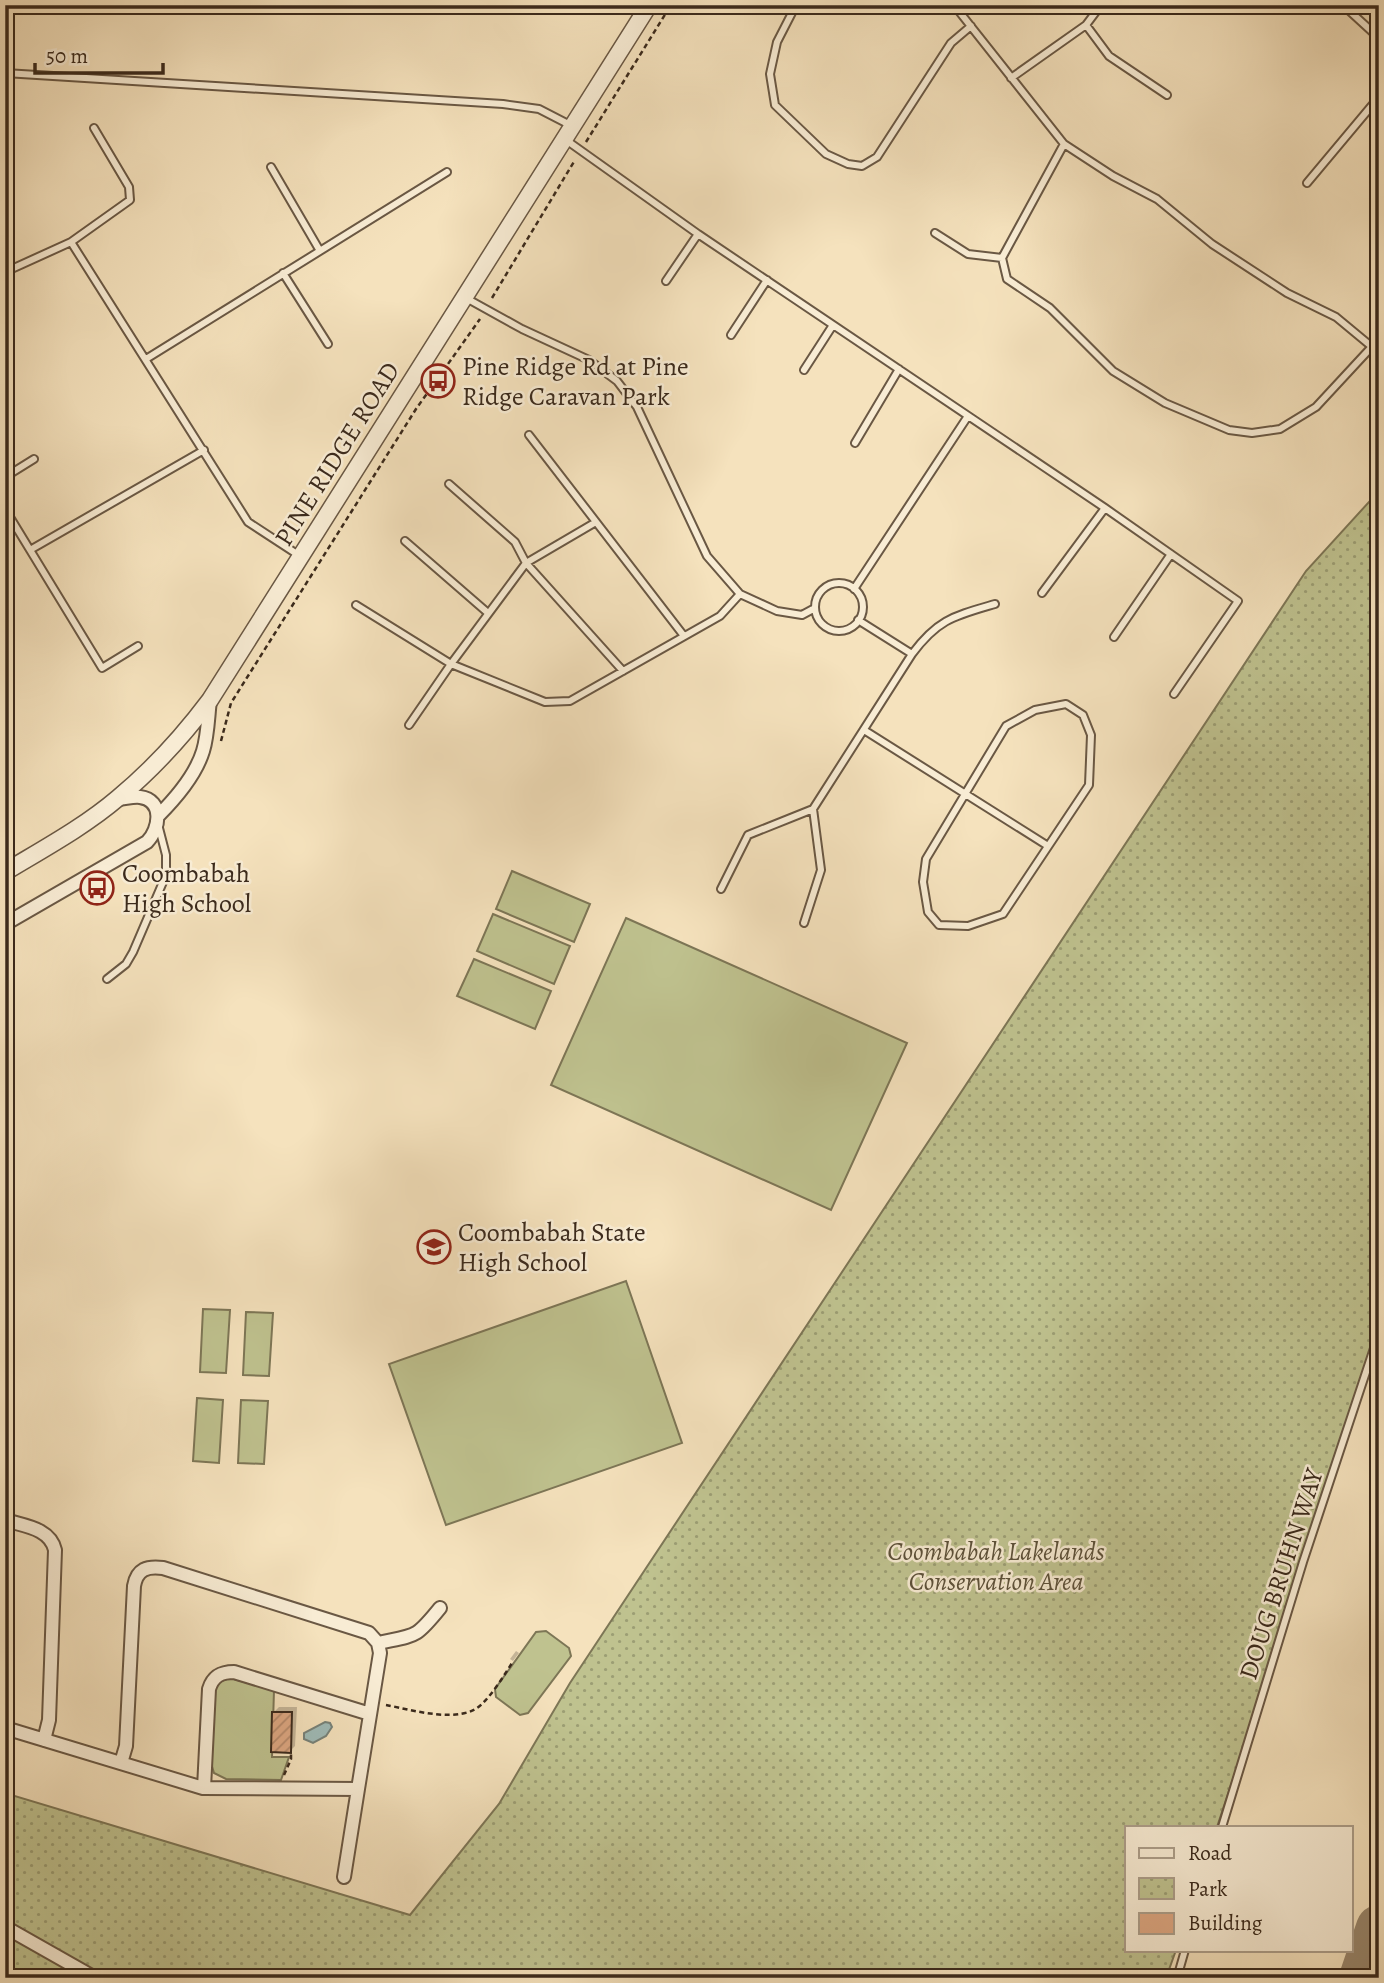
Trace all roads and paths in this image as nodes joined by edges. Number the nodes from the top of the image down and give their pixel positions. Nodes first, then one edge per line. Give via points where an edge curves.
1 (649, 5) edge
2 (670, 5) edge
3 (796, 5) edge
4 (954, 5) edge
5 (1101, 5) edge
6 (1343, 5) edge
7 (1086, 25) junction
8 (971, 26) junction
9 (1379, 38) edge
10 (5, 73) edge
11 (1011, 78) junction
12 (1167, 95) dead end
13 (1379, 97) edge
14 (93, 128) dead end
15 (570, 133) junction
16 (587, 141) dead end
17 (1065, 144) junction
18 (577, 157) dead end
19 (271, 167) dead end
20 (447, 172) dead end
21 (1307, 183) dead end
22 (935, 233) dead end
23 (698, 234) junction
24 (71, 242) junction
25 (320, 251) junction
26 (1002, 258) junction
27 (5, 272) edge
28 (283, 273) junction
29 (767, 280) junction
30 (666, 281) dead end
31 (498, 288) dead end
32 (466, 298) junction
33 (833, 325) junction
34 (731, 335) dead end
35 (1379, 339) edge
36 (328, 344) dead end
37 (1371, 346) junction
38 (146, 359) junction
39 (900, 369) junction
40 (804, 370) dead end
41 (968, 415) junction
42 (529, 435) dead end
43 (855, 443) dead end
44 (204, 450) junction
45 (34, 459) dead end
46 (5, 477) edge
47 (449, 484) dead end
48 (1105, 508) junction
49 (5, 509) edge
50 (596, 522) junction
51 (405, 541) dead end
52 (30, 550) junction
53 (1171, 554) junction
54 (301, 556) junction
55 (526, 563) junction
56 (854, 589) junction
57 (1042, 593) dead end
58 (740, 594) junction
59 (995, 604) dead end
60 (356, 605) dead end
61 (815, 608) junction
62 (488, 613) junction
63 (859, 620) junction
64 (684, 636) junction
65 (1114, 637) dead end
66 (138, 646) dead end
67 (912, 654) junction
68 (451, 664) junction
69 (623, 671) junction
70 (1174, 694) dead end
71 (210, 700) junction
72 (409, 725) dead end
73 (863, 730) junction
74 (965, 794) junction
75 (117, 799) junction
76 (813, 810) junction
77 (158, 821) junction
78 (1048, 846) junction
79 (5, 872) edge
80 (721, 889) dead end
81 (804, 923) dead end
82 (5, 924) edge
83 (107, 979) dead end
84 (1379, 1334) edge
85 (5, 1520) edge
86 (440, 1608) dead end
87 (378, 1643) junction
88 (512, 1663) dead end
89 (371, 1709) junction
90 (5, 1728) edge
91 (44, 1740) junction
92 (291, 1753) dead end
93 (121, 1763) junction
94 (204, 1788) junction
95 (283, 1788) junction
96 (358, 1789) junction
97 (1222, 1826) edge
98 (344, 1877) dead end
99 (5, 1927) edge
100 (1184, 1952) edge
101 (95, 1978) edge
102 (1177, 1978) edge

1 - 15 street, PINE RIDGE ROAD
2 - 16 path
3 - 8 lane via 777,42 770,74 775,105 825,154 862,166 877,157 951,43
4 - 8 lane
5 - 7 lane
6 - 9 lane
7 - 11 lane
7 - 12 lane via 1109,55
8 - 11 lane
10 - 15 lane via 503,104 539,109
11 - 17 lane
13 - 21 lane
14 - 24 lane via 129,187 130,200
15 - 23 lane
15 - 32 street, PINE RIDGE ROAD
17 - 26 lane
17 - 37 lane via 1157,199 1212,244 1287,293 1336,317
18 - 31 path
19 - 25 lane
20 - 25 lane
22 - 26 lane via 968,254
23 - 29 lane
23 - 30 lane
24 - 27 lane
24 - 38 lane
25 - 28 lane
26 - 37 lane via 1007,279 1050,308 1113,371 1165,403 1228,430 1280,429 1316,407
28 - 36 lane
28 - 38 lane
29 - 33 lane
29 - 34 lane
32 - 54 street, PINE RIDGE ROAD
32 - 58 lane via 589,360 617,381 637,407 707,556
33 - 39 lane
33 - 40 lane
35 - 37 lane
38 - 44 lane
39 - 41 lane
39 - 43 lane
41 - 48 lane
41 - 56 lane
42 - 50 lane
44 - 52 lane
44 - 54 lane via 248,522
45 - 46 lane
47 - 55 lane via 515,542
48 - 53 lane
48 - 57 lane
49 - 52 lane
50 - 55 lane
50 - 64 lane
51 - 62 lane
52 - 66 lane via 103,668
53 - 65 lane
53 - 70 lane via 1238,601
54 - 71 street, PINE RIDGE ROAD
55 - 62 lane
55 - 69 lane
56 - 61 lane via 841,583 825,587
56 - 63 lane via 863,604
58 - 61 lane via 778,611 802,615
58 - 64 lane via 720,616
59 - 67 lane via 950,617 928,633
60 - 68 lane
61 - 63 lane via 828,629 847,630
62 - 68 lane
63 - 67 lane
64 - 69 lane
67 - 73 lane
68 - 69 lane via 545,702 570,701
68 - 72 lane
71 - 75 street, PINE RIDGE ROAD via 166,753
71 - 77 street via 199,761
73 - 74 lane
73 - 76 lane
74 - 78 lane
74 - 78 lane via 926,859 923,882 928,912 940,925 968,926 1003,914
74 - 78 lane via 1006,726 1035,710 1066,705 1083,715 1091,735 1088,785
75 - 77 street via 142,797 153,807
75 - 79 street, PINE RIDGE ROAD
76 - 80 lane via 748,835
76 - 81 lane via 821,870
77 - 82 street via 147,842
77 - 83 lane via 166,875 133,952
84 - 97 lane, DOUG BRUHN WAY
85 - 91 street via 43,1532 55,1549 49,1720
86 - 87 street via 413,1636
87 - 89 street
87 - 93 street via 369,1633 163,1569 146,1568 137,1574 134,1586 126,1746
88 - 89 path via 482,1704 466,1714
89 - 94 street via 225,1672 214,1678 209,1689
89 - 96 street
90 - 91 street
91 - 93 street
92 - 95 path
93 - 94 street
94 - 95 street
95 - 96 street
96 - 98 street
99 - 101 street
100 - 102 lane

